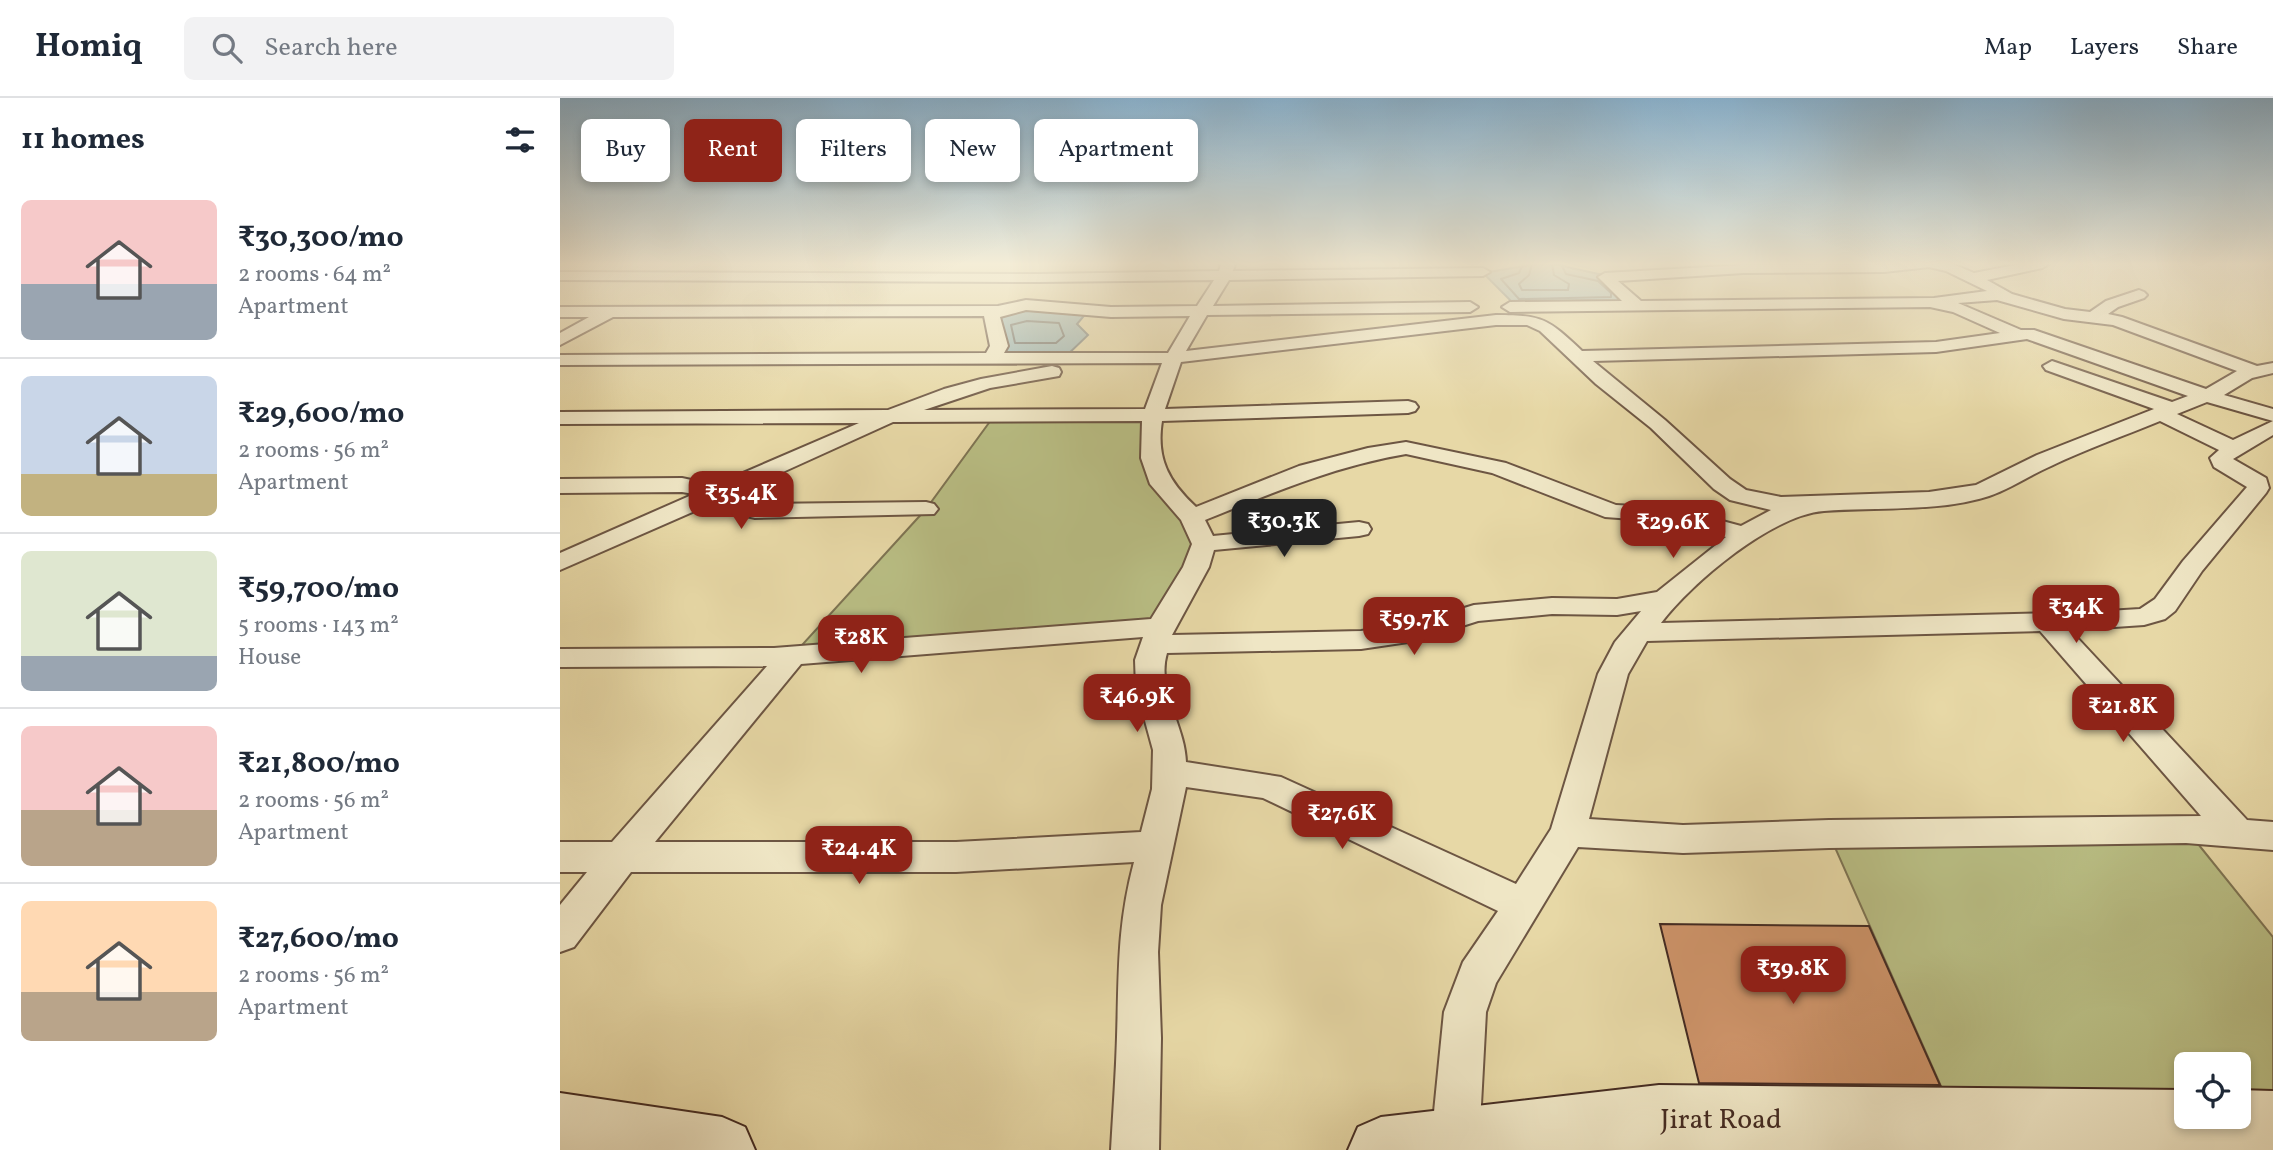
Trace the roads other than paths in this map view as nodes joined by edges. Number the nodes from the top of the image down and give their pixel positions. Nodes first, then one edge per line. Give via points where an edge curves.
1 (608, 313) edge
2 (996, 313) edge
3 (1200, 313) edge
4 (1503, 313) edge
5 (1526, 313) edge
6 (1969, 313) edge
7 (2061, 313) edge
8 (2099, 313) edge
9 (2095, 316) junction
10 (2016, 334) junction
11 (560, 340) edge
12 (1576, 356) junction
13 (1160, 358) junction
14 (992, 359) junction
15 (560, 360) edge
16 (2052, 366) dead end
17 (2265, 370) edge
18 (2207, 396) junction
19 (1408, 407) dead end
20 (2166, 412) junction
21 (1153, 415) junction
22 (2273, 415) edge
23 (891, 416) junction
24 (560, 418) edge
25 (2273, 427) edge
26 (2233, 447) junction
27 (560, 486) edge
28 (2265, 490) edge
29 (714, 492) junction
30 (1821, 504) junction
31 (926, 509) dead end
32 (1359, 529) dead end
33 (1198, 531) junction
34 (1744, 534) junction
35 (560, 562) edge
36 (1665, 599) junction
37 (2048, 623) junction
38 (1638, 632) junction
39 (1157, 636) junction
40 (792, 656) junction
41 (560, 658) edge
42 (1169, 772) junction
43 (2257, 831) edge
44 (1568, 832) junction
45 (1156, 846) junction
46 (622, 856) junction
47 (560, 857) edge
48 (1523, 905) junction
49 (560, 935) edge
50 (2273, 1123) edge
51 (560, 1125) edge
52 (1455, 1142) junction
53 (722, 1150) edge
54 (1135, 1150) edge
55 (1381, 1150) edge

1 - 11 street
2 - 14 street via 992,316 999,346
3 - 13 street
4 - 13 street via 1496,320
5 - 12 street
6 - 10 street
7 - 9 street
8 - 9 street
9 - 17 street
10 - 12 street via 1936,346
10 - 18 street via 2050,340
12 - 30 street via 1738,495 1760,502
13 - 14 street
13 - 21 street
13 - 23 street via 988,383
14 - 15 street
16 - 20 street
17 - 18 street via 2246,374
18 - 20 street
18 - 22 street
19 - 21 street
20 - 26 street
20 - 30 street via 2045,460 1982,491 1929,499
21 - 23 street
21 - 33 street via 1152,458 1161,485
23 - 24 street
23 - 29 street
25 - 26 street
26 - 28 street via 2222,462
27 - 29 street via 682,485
28 - 37 street via 2192,566 2155,613
29 - 31 street via 732,506 755,511
29 - 35 street
30 - 34 street via 1790,510
32 - 33 street
33 - 34 street via 1307,471 1406,448 1498,468 1613,512 1674,515
33 - 39 street via 1196,567
34 - 36 street
36 - 38 street
36 - 39 street via 1617,607 1552,606 1474,613 1415,632 1361,640
37 - 38 street
37 - 43 street
38 - 44 street via 1613,674
39 - 40 street
39 - 42 street via 1150,660 1151,688 1169,750
40 - 41 street
40 - 46 street
42 - 45 street
42 - 48 street via 1269,786
43 - 44 street via 1683,839
44 - 48 street
45 - 46 street via 956,857
45 - 54 street via 1142,905 1138,952
46 - 47 street
46 - 49 street
48 - 52 street via 1478,975 1465,1012
50 - 52 main road, Jirat Road via 1659,1117
51 - 53 main road
52 - 55 main road, Jirat Road

